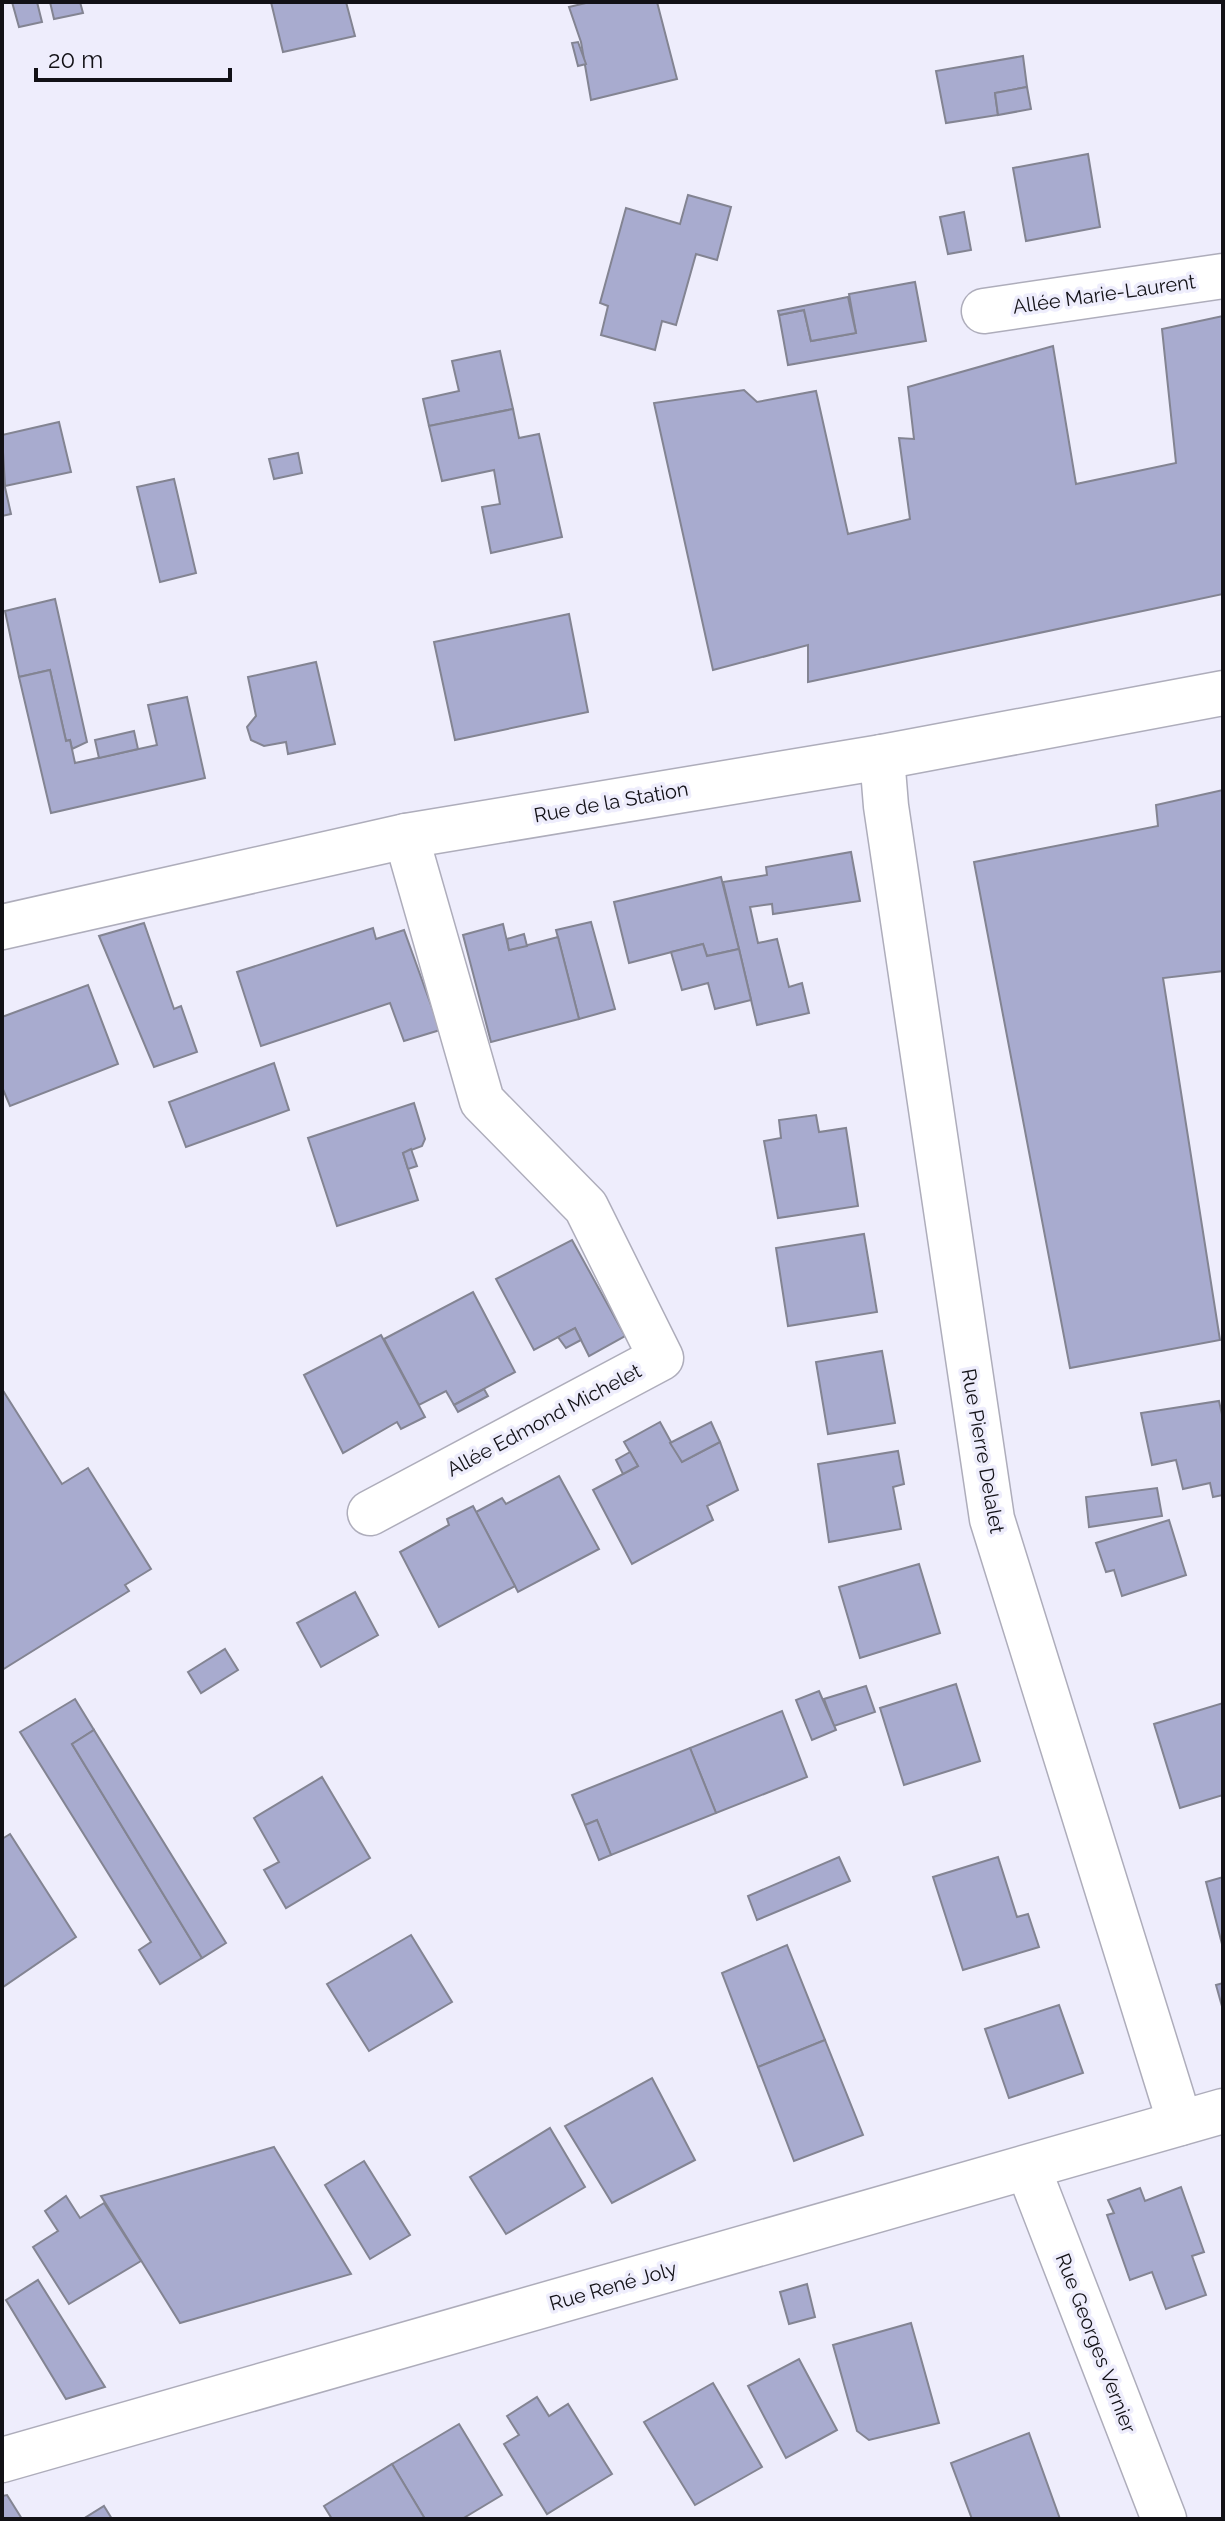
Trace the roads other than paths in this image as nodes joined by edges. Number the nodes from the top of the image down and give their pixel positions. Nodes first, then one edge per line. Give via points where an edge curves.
1 (1223, 276) edge
2 (984, 311) dead end
3 (1223, 693) edge
4 (882, 757) junction
5 (406, 836) junction
6 (2, 927) edge
7 (370, 1513) dead end
8 (1223, 2111) edge
9 (1180, 2123) junction
10 (1028, 2168) junction
11 (2, 2460) edge
12 (1164, 2519) edge

1 - 2 street, Allée Marie-Laurent
3 - 4 street, Rue de la Station
4 - 5 street, Rue de la Station
4 - 9 street, Rue Pierre Delalet via 992,1519
5 - 6 street, Rue de la Station
5 - 7 street, Allée Edmond Michelet via 482,1101 586,1207 661,1358
8 - 9 street, Rue René Joly
9 - 10 street, Rue René Joly
10 - 11 street, Rue René Joly
10 - 12 street, Rue Georges Vernier

